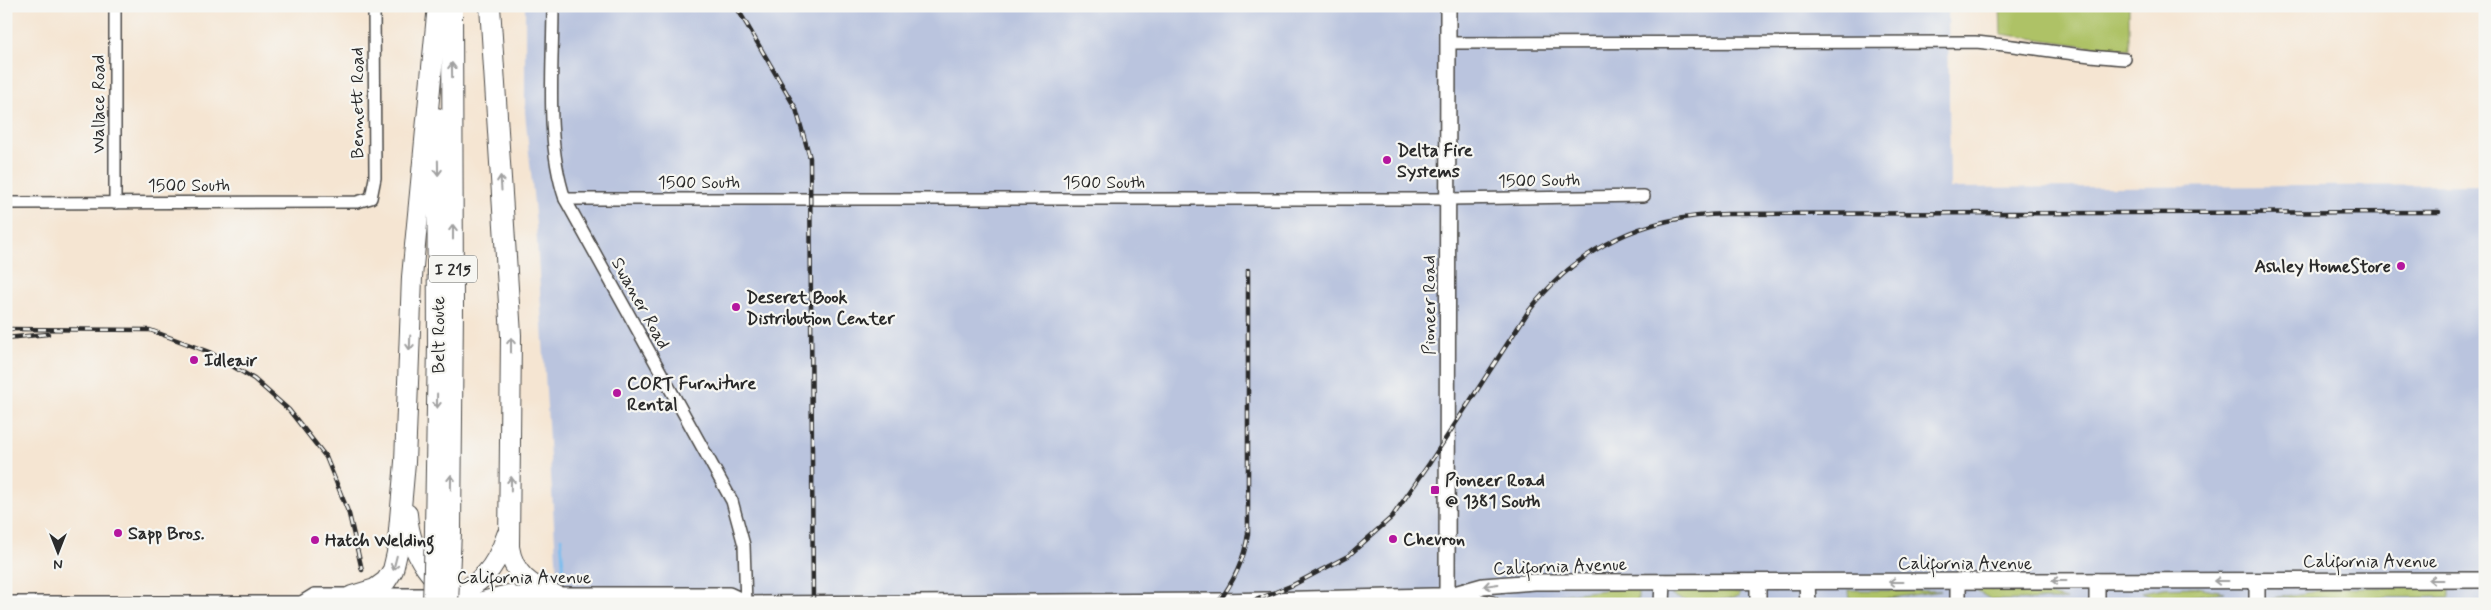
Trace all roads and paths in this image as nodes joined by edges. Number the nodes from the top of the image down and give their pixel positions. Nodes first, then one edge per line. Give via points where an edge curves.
1 (115, 6) edge
2 (374, 6) edge
3 (490, 6) edge
4 (553, 6) edge
5 (1448, 6) edge
6 (442, 9) edge
7 (1448, 43) junction
8 (2124, 59) dead end
9 (1644, 196) dead end
10 (371, 198) joint
11 (564, 199) junction
12 (1448, 199) junction
13 (6, 203) edge
14 (115, 203) junction
15 (405, 462) junction
16 (508, 533) junction
17 (2485, 580) edge
18 (2097, 581) junction
19 (2256, 581) junction
20 (1662, 582) junction
21 (1758, 582) junction
22 (1807, 582) junction
23 (1958, 582) junction
24 (555, 595) junction
25 (352, 596) junction
26 (509, 596) junction
27 (1447, 600) edge
28 (444, 601) edge
29 (11, 604) edge
30 (202, 604) edge
31 (302, 604) edge
32 (475, 604) edge
33 (745, 604) edge
34 (1492, 604) edge
35 (1662, 604) edge
36 (1758, 604) edge
37 (1808, 604) edge
38 (1958, 604) edge
39 (2097, 604) edge
40 (2257, 604) edge

1 - 14 street, Wallace Road
2 - 10 street, Bennett Road via 375,178
16 -> 3 highway via 511,335
4 - 11 street, Swaner Road via 553,152
5 - 7 main road, Pioneer Road
6 -> 15 highway via 412,277
6 - 28 highway, Belt Route / I 215, bridge via 438,343
7 - 8 street via 1974,42
7 - 12 main road, Pioneer Road
9 - 12 street, 1500 South
10 - 14 street, 1500 South via 357,202
11 - 12 street, 1500 South
11 - 33 street, Swaner Road via 732,502 744,545
12 - 27 main road, Pioneer Road
13 - 14 street, 1500 South
15 -> 25 highway via 393,570 382,585
15 - 28 highway via 408,522 414,546
16 - 24 highway via 510,554 520,574 537,588
16 - 28 highway via 497,559 485,576
17 -> 19 main road, California Avenue
19 -> 18 main road, California Avenue
18 -> 23 main road, California Avenue
18 - 39 main road
19 - 40 main road
20 - 21 main road, California Avenue
20 -> 27 main road, California Avenue via 1517,582 1483,586
20 - 35 main road
21 - 22 main road, California Avenue
21 - 36 main road
23 -> 22 main road, California Avenue
22 - 37 main road
23 - 38 main road
24 - 26 main road, California Avenue
24 - 33 main road, California Avenue via 729,595
25 - 28 main road, California Avenue
25 - 31 main road, California Avenue via 315,596
26 - 28 main road, California Avenue
26 - 32 highway
27 - 33 main road, California Avenue
27 - 34 main road, California Avenue
29 - 30 main road, California Avenue
30 - 31 main road, California Avenue

